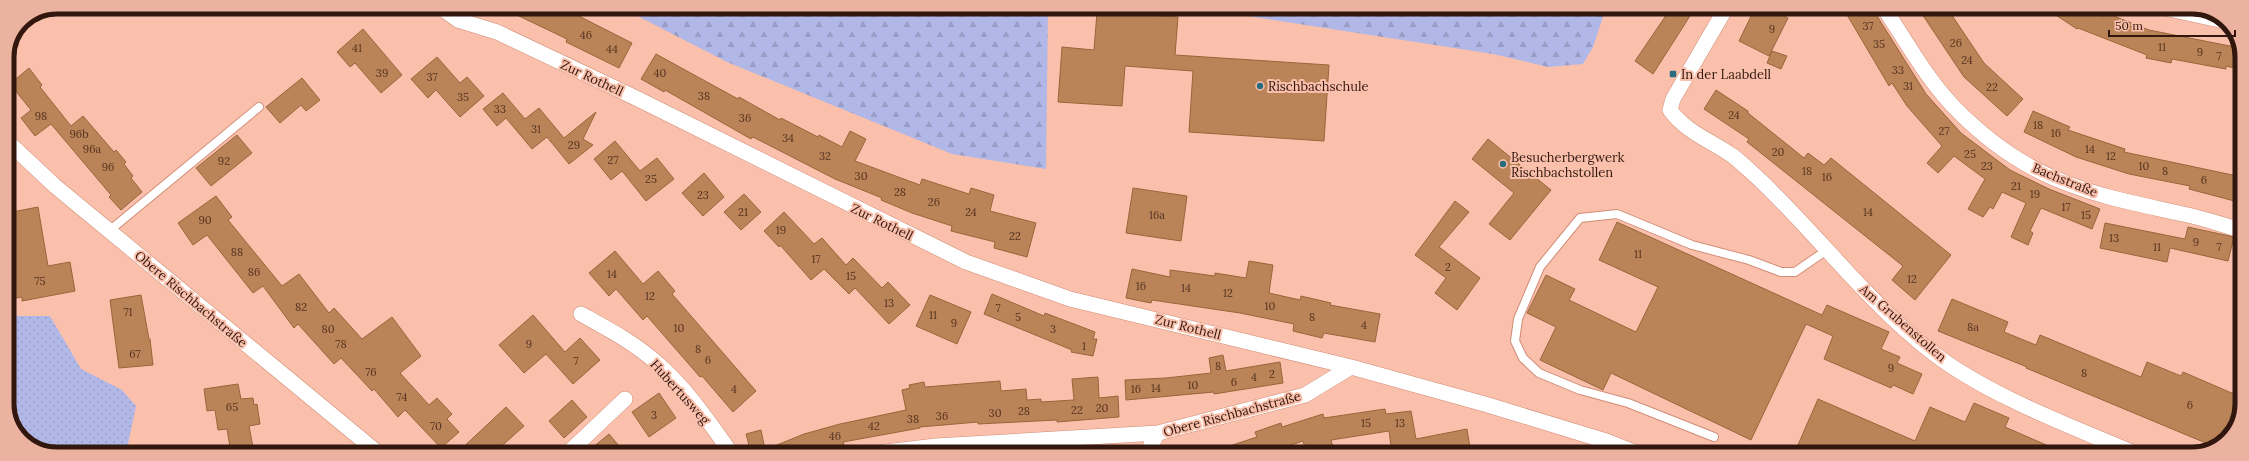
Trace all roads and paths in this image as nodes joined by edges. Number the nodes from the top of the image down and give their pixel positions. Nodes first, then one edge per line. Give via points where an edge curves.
1 (450, 14) edge
2 (1723, 14) edge
3 (1888, 14) edge
4 (2192, 14) edge
5 (2209, 18) edge
6 (259, 107) dead end
7 (14, 148) edge
8 (2235, 228) edge
9 (109, 231) junction
10 (1827, 250) junction
11 (581, 314) dead end
12 (1351, 368) junction
13 (625, 399) dead end
14 (1158, 433) junction
15 (1714, 437) dead end
16 (371, 447) edge
17 (574, 447) edge
18 (727, 447) edge
19 (928, 447) edge
20 (1150, 447) edge
21 (1620, 447) edge
22 (2120, 447) edge

1 - 12 street, Zur Rothell via 458,20 497,32 636,98 966,262 1070,299
2 - 10 street, Am Grubenstollen via 1673,99 1670,110 1697,136 1733,156
3 - 8 street, Bachstraße via 1926,72 1953,106 1984,136 2024,163 2065,183 2119,201 2185,214
4 - 5 street
6 - 9 lane
7 - 9 street, Obere Rischbachstraße
9 - 16 street, Obere Rischbachstraße
10 - 15 lane via 1795,272 1781,272 1749,260 1692,245 1617,214 1580,218 1540,267 1518,319 1515,341 1522,358 1539,373 1580,390 1628,403
10 - 22 street, Am Grubenstollen via 1869,297 1934,354 1994,391
11 - 18 street, Hubertusweg via 624,338 658,364 698,408
12 - 14 street, Obere Rischbachstraße via 1305,395
12 - 21 street via 1488,405
13 - 17 street
14 - 19 street, Obere Rischbachstraße
14 - 20 street

